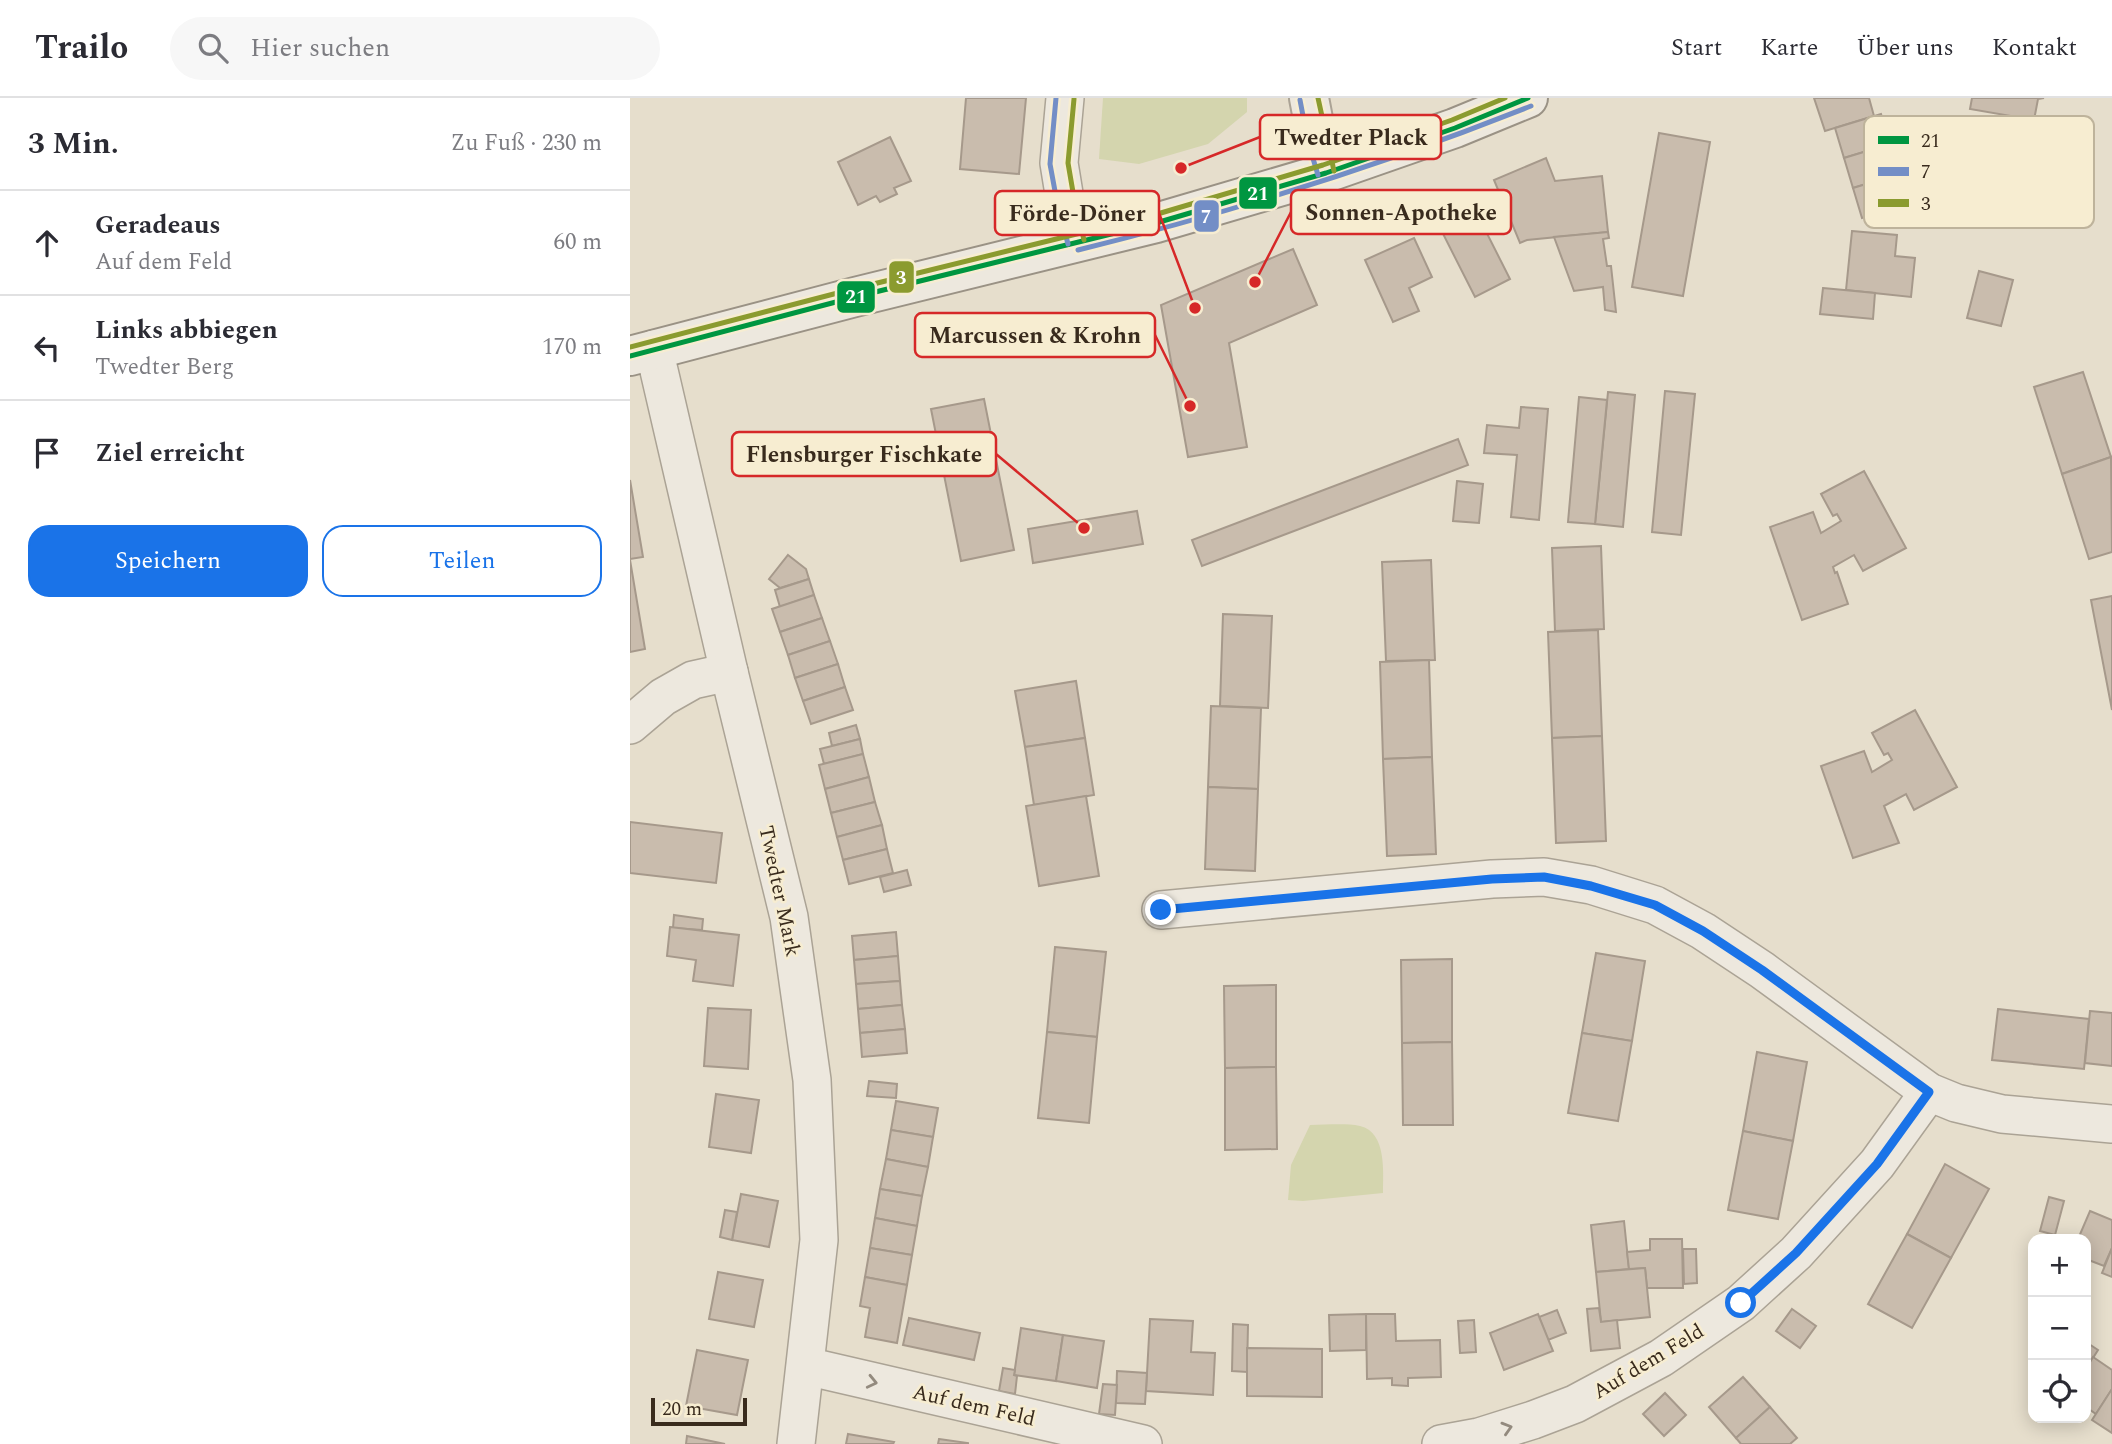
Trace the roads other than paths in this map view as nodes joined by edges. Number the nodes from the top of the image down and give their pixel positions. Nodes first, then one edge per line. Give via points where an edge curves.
1 (1065, 98) edge
2 (1309, 98) edge
3 (1528, 98) edge
4 (1326, 173) junction
5 (1076, 242) junction
6 (642, 352) edge
7 (729, 672) junction
8 (630, 725) edge
9 (1161, 910) dead end
10 (1929, 1092) junction
11 (2112, 1124) edge
12 (806, 1366) junction
13 (796, 1444) edge
14 (1143, 1444) edge
15 (1441, 1444) edge

1 - 5 street via 1059,163
2 - 4 main road
3 - 4 main road
4 - 5 main road
5 - 6 main road
6 - 7 street, Twedter Mark
7 - 8 street via 693,680 663,697
7 - 12 street, Twedter Mark via 789,916 812,1080 819,1240
9 - 10 street via 1492,879 1544,877 1591,886 1655,905 1703,931
10 - 11 street via 2002,1114
15 -> 10 street, Auf dem Feld via 1575,1404 1661,1358 1741,1303 1796,1253 1877,1164
12 - 13 street, Twedter Mark
12 -> 14 street, Auf dem Feld

